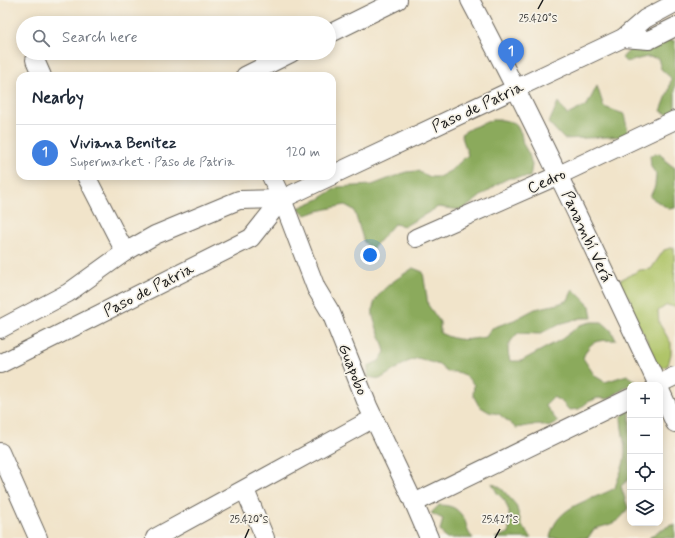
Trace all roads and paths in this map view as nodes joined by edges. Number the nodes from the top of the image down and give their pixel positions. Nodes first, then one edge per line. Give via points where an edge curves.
1 (398, 0) edge
2 (470, 0) edge
3 (675, 4) edge
4 (675, 27) edge
5 (336, 31) edge
6 (623, 38) junction
7 (35, 60) dead end
8 (277, 60) edge
9 (40, 72) edge
10 (253, 72) edge
11 (516, 88) junction
12 (675, 120) edge
13 (336, 174) edge
14 (559, 175) junction
15 (88, 180) edge
16 (273, 180) edge
17 (322, 180) edge
18 (282, 199) junction
19 (416, 238) dead end
20 (126, 252) junction
21 (0, 329) edge
22 (0, 364) edge
23 (675, 376) edge
24 (656, 382) edge
25 (663, 382) edge
26 (663, 397) edge
27 (627, 399) edge
28 (374, 418) junction
29 (675, 423) edge
30 (0, 452) edge
31 (245, 490) junction
32 (414, 503) junction
33 (38, 538) edge
34 (155, 538) edge
35 (265, 538) edge
36 (429, 538) edge

1 - 5 street
2 - 11 street, Panambí Verá
3 - 6 street, Paso de Patria via 644,19
4 - 6 street, Paso de Patria via 649,40
6 - 11 street, Paso de Patria
7 - 9 street
8 - 10 street
11 - 13 street, Paso de Patria
11 - 14 street, Panambí Verá
12 - 14 street, Cedro
14 - 19 street, Cedro
14 - 24 street, Panambí Verá
15 - 20 street
16 - 18 street, Guapobo
17 - 18 street, Paso de Patria
18 - 20 street, Paso de Patria via 239,200 154,235
18 - 22 street, Paso de Patria via 251,238
18 - 28 street, Guapobo via 316,288 331,313
20 - 21 street, Paso de Patria via 68,293
23 - 25 street
26 - 29 street
27 - 32 street
28 - 31 street
28 - 32 street, Guapobo
30 - 33 street
31 - 34 street
31 - 35 street
32 - 36 street, Guapobo

